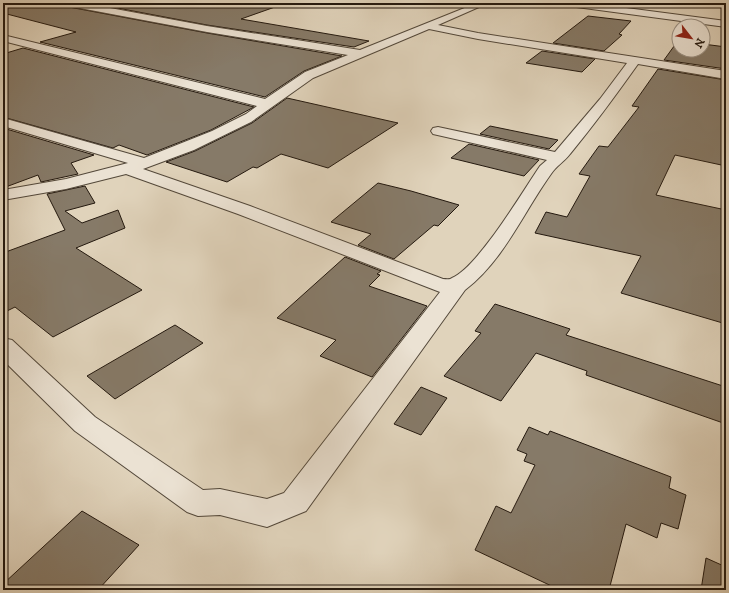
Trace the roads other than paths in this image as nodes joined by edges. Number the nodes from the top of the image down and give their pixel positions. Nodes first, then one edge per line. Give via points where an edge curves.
1 (68, 3) edge
2 (484, 3) edge
3 (569, 3) edge
4 (726, 24) edge
5 (428, 26) junction
6 (3, 38) edge
7 (363, 54) junction
8 (635, 60) junction
9 (726, 75) edge
10 (267, 104) junction
11 (3, 122) edge
12 (438, 131) dead end
13 (559, 158) junction
14 (137, 166) junction
15 (3, 196) edge
16 (457, 285) junction
17 (3, 346) edge

1 - 7 street
2 - 5 street
3 - 4 street
5 - 7 street
5 - 8 street
6 - 10 street
7 - 10 street via 309,75
8 - 9 street
8 - 13 street via 605,102
10 - 14 street via 248,118 190,146
11 - 14 street
12 - 13 street
13 - 16 street via 546,169 500,239 473,273
14 - 15 street via 35,191
14 - 16 street via 441,286
16 - 17 street via 296,502 267,513 220,502 198,503 85,424

